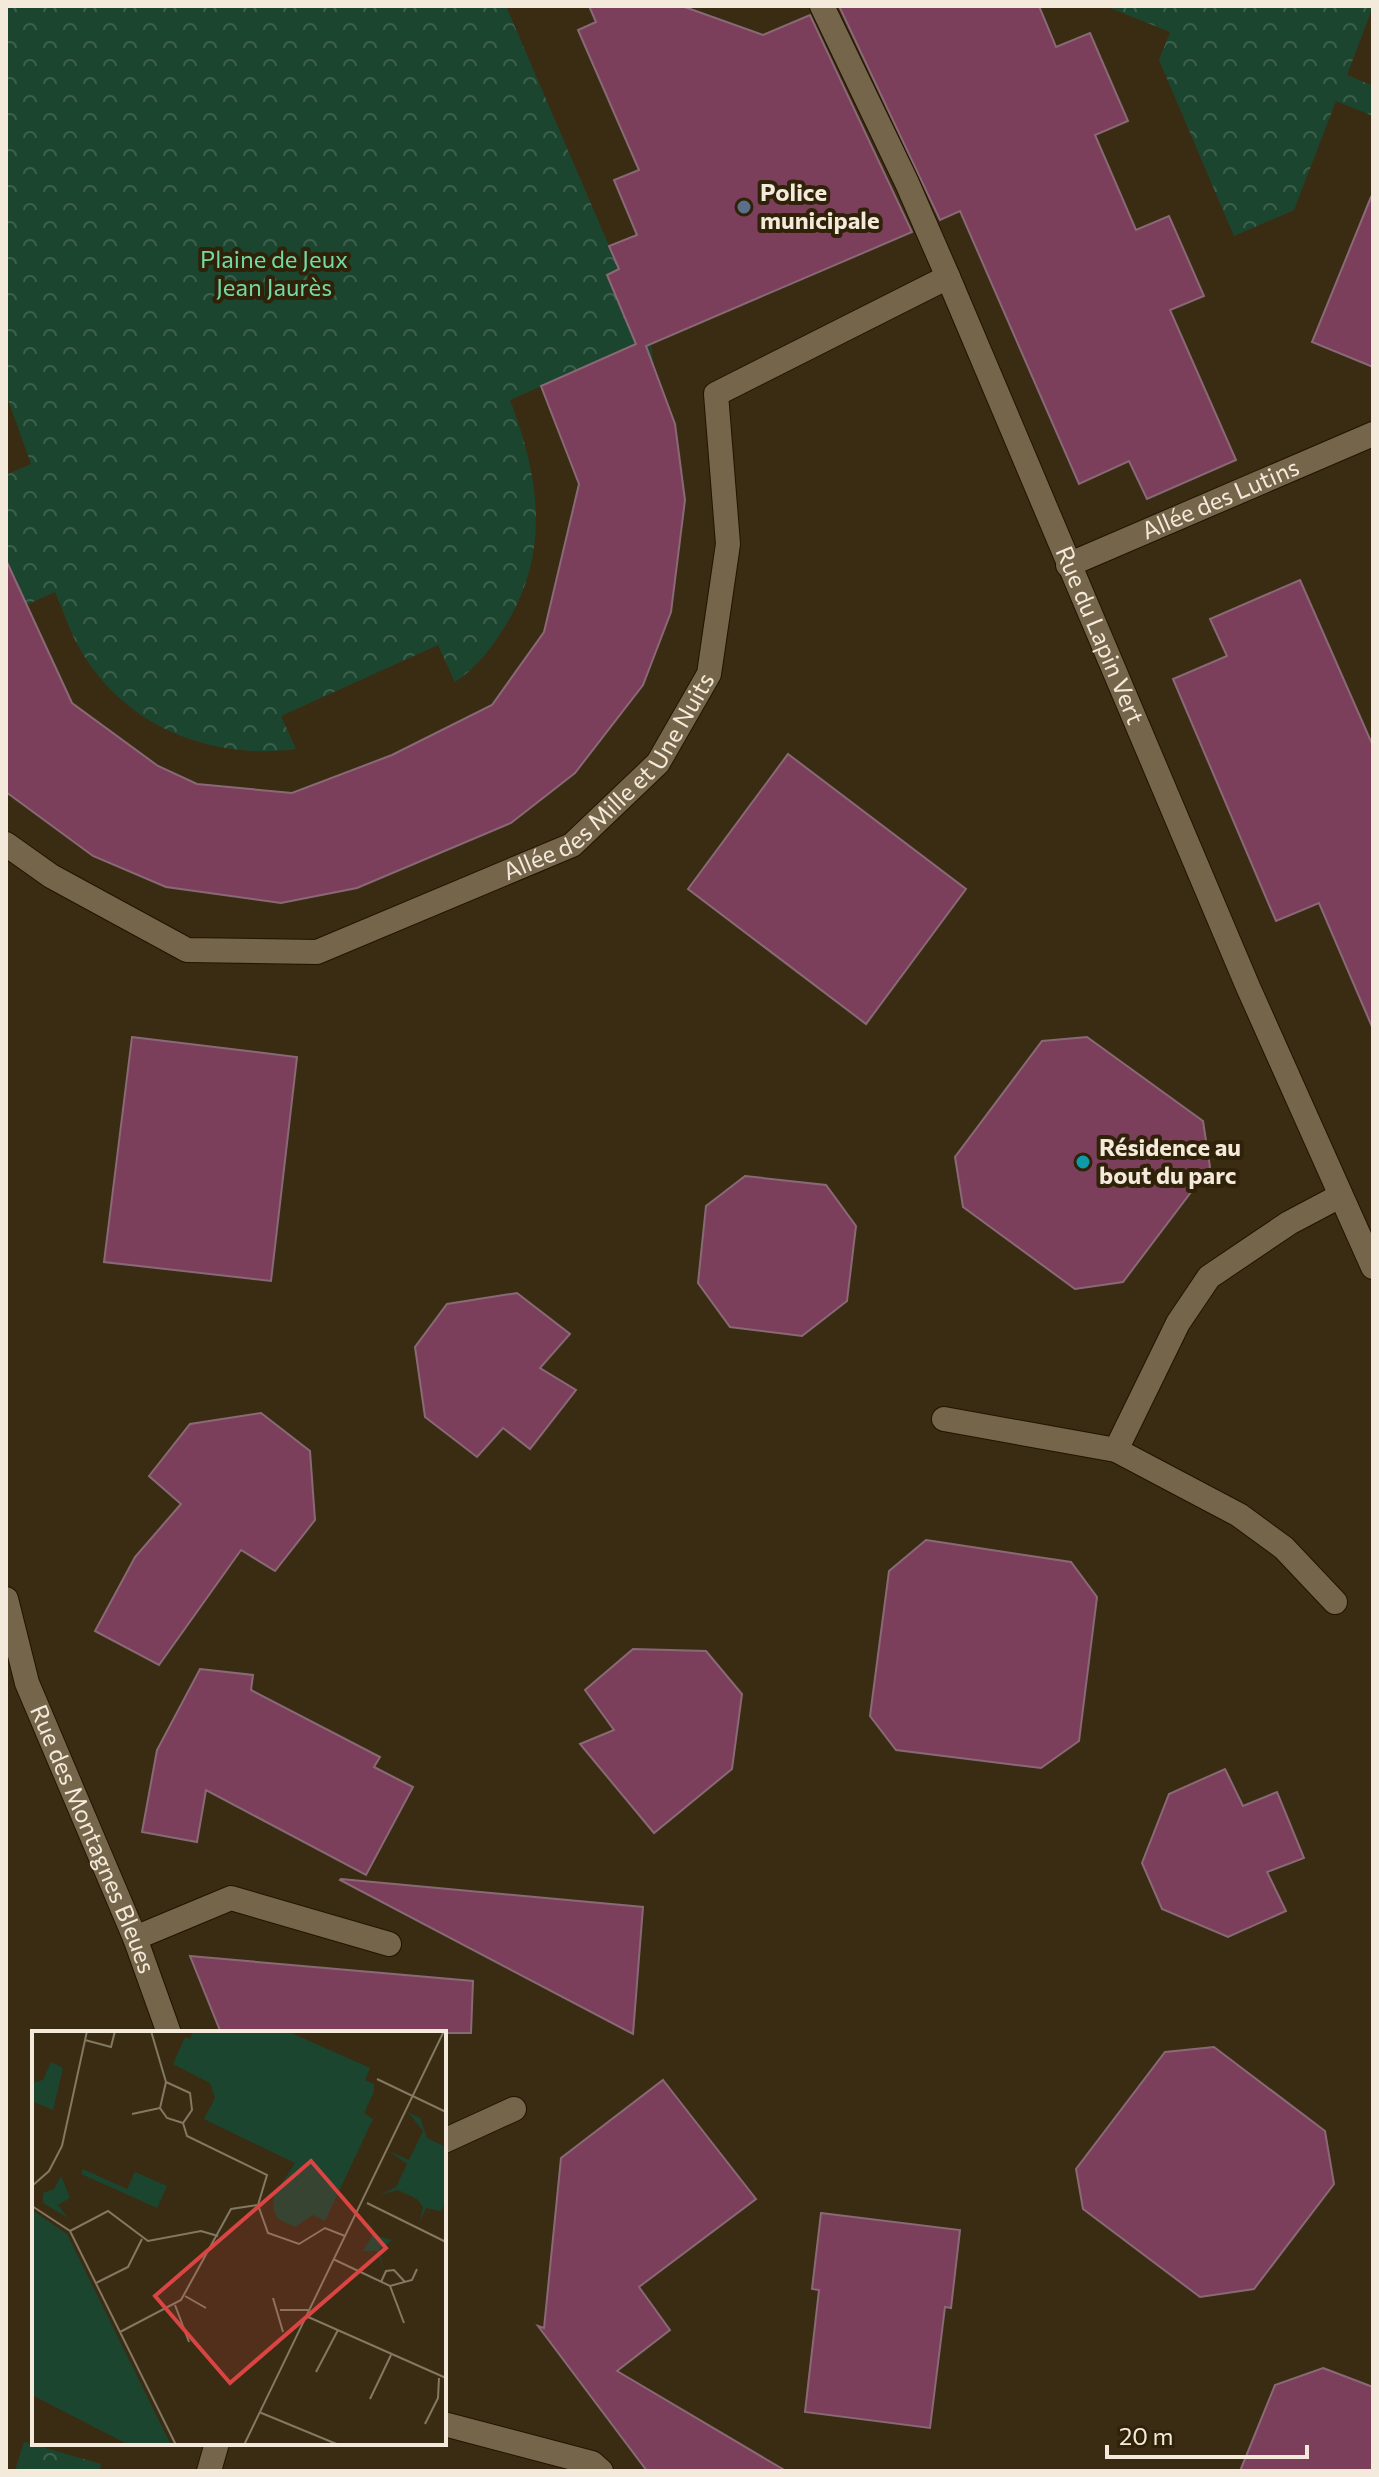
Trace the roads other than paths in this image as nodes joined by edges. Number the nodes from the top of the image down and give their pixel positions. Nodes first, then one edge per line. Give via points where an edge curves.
1 (822, 6) edge
2 (948, 277) junction
3 (1373, 434) edge
4 (1068, 565) junction
5 (6, 844) edge
6 (1340, 1196) junction
7 (1371, 1259) edge
8 (944, 1419) dead end
9 (1116, 1450) junction
10 (6, 1599) edge
11 (1335, 1602) dead end
12 (135, 1938) junction
13 (389, 1944) dead end
14 (168, 2031) edge
15 (514, 2109) dead end
16 (446, 2140) edge
17 (446, 2425) edge
18 (216, 2445) edge
19 (209, 2471) edge
20 (601, 2471) edge

1 - 2 street, Rue du Lapin Vert
2 - 4 street, Rue du Lapin Vert
2 - 5 street, Allée des Mille et Une Nuits via 716,394 728,544 709,674 658,763 572,845 317,952 187,950 51,876
3 - 4 street, Allée des Lutins
4 - 6 street, Rue du Lapin Vert
6 - 7 street, Rue du Lapin Vert
6 - 9 street via 1209,1277 1178,1323
8 - 9 street
9 - 11 street via 1239,1515 1284,1548
10 - 12 street, Rue des Montagnes Bleues via 27,1683
12 - 13 street via 231,1898
12 - 14 street, Rue des Montagnes Bleues
15 - 16 street
17 - 20 street via 592,2463
18 - 19 street

